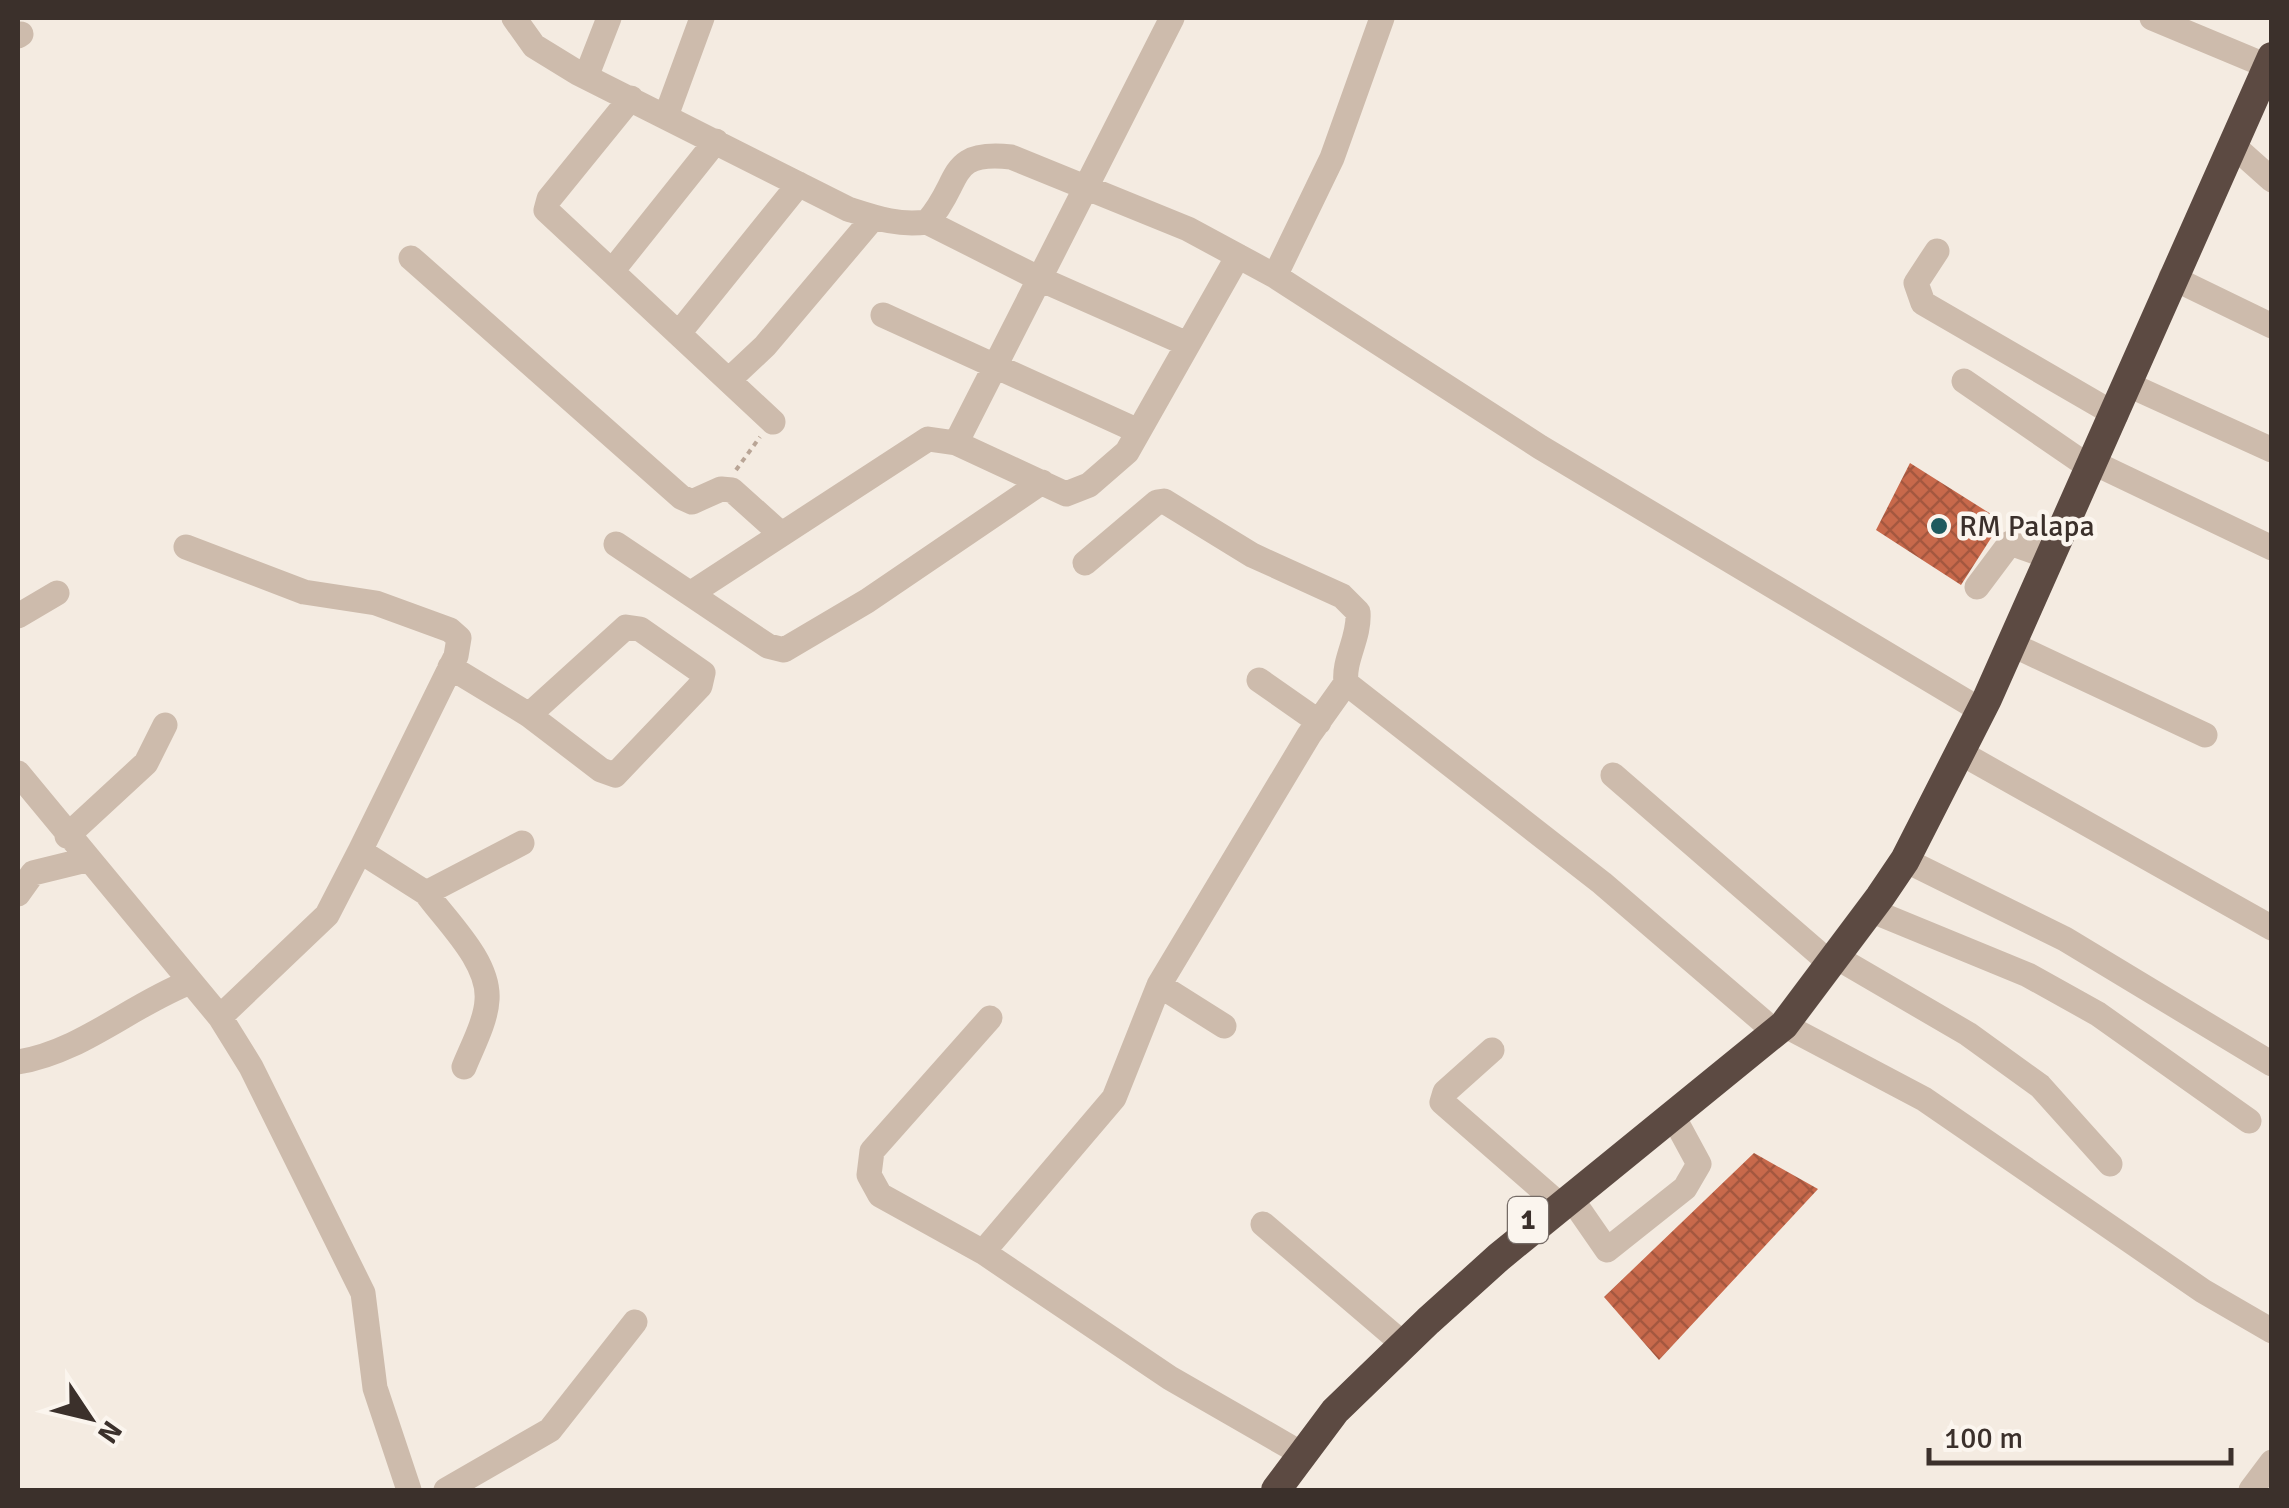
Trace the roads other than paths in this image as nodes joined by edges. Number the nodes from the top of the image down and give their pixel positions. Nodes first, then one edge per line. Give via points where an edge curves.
1 (514, 18) edge
2 (609, 18) edge
3 (702, 18) edge
4 (1172, 18) edge
5 (1382, 18) edge
6 (2152, 18) edge
7 (2269, 62) edge
8 (586, 77) junction
9 (631, 98) junction
10 (666, 116) junction
11 (716, 142) junction
12 (2236, 147) junction
13 (2272, 180) edge
14 (799, 184) junction
15 (1087, 186) junction
16 (874, 217) junction
17 (927, 222) junction
18 (1936, 251) dead end
19 (1238, 256) junction
20 (410, 258) dead end
21 (613, 270) junction
22 (1275, 276) junction
23 (2171, 278) junction
24 (1040, 279) junction
25 (884, 316) dead end
26 (2272, 326) edge
27 (679, 333) junction
28 (1188, 344) junction
29 (997, 363) junction
30 (731, 378) junction
31 (1964, 381) dead end
32 (2129, 385) junction
33 (2116, 415) junction
34 (773, 422) road end
35 (1138, 431) junction
36 (956, 443) junction
37 (2272, 450) edge
38 (2093, 466) junction
39 (1042, 482) junction
40 (780, 534) junction
41 (616, 544) dead end
42 (186, 547) dead end
43 (2272, 548) edge
44 (2052, 558) junction
45 (1085, 563) dead end
46 (1977, 587) dead end
47 (693, 592) junction
48 (57, 593) dead end
49 (18, 616) edge
50 (2013, 645) junction
51 (450, 667) junction
52 (1260, 680) dead end
53 (1346, 683) junction
54 (1982, 711) junction
55 (529, 715) junction
56 (1319, 722) junction
57 (165, 725) dead end
58 (2206, 735) dead end
59 (1961, 753) junction
60 (18, 772) edge
61 (1613, 775) dead end
62 (67, 836) junction
63 (522, 843) dead end
64 (360, 851) junction
65 (86, 860) junction
66 (1905, 860) junction
67 (426, 893) junction
68 (18, 894) edge
69 (1870, 910) junction
70 (2272, 928) edge
71 (1830, 966) junction
72 (190, 982) junction
73 (1159, 985) junction
74 (220, 1017) junction
75 (990, 1018) dead end
76 (1775, 1024) junction
77 (1224, 1026) dead end
78 (1492, 1050) dead end
79 (18, 1062) edge
80 (2272, 1064) edge
81 (464, 1066) dead end
82 (1674, 1116) junction
83 (2249, 1121) dead end
84 (2110, 1164) dead end
85 (1562, 1198) junction
86 (1264, 1224) dead end
87 (984, 1252) junction
88 (635, 1322) dead end
89 (2272, 1331) edge
90 (1394, 1336) junction
91 (1290, 1446) junction
92 (2272, 1462) edge
93 (409, 1490) edge
94 (446, 1490) edge
95 (1260, 1490) edge
96 (1276, 1490) edge
97 (2251, 1490) edge

1 - 8 street via 534,46
2 - 8 street
3 - 10 street
4 - 15 street
5 - 22 street via 1332,158
6 - 7 street
7 - 12 highway, 1
8 - 9 street
9 - 10 street
9 - 21 street via 546,204
10 - 11 street
11 - 14 street
11 - 21 street
12 - 13 street
12 - 23 highway, 1
14 - 16 street
14 - 27 street
15 - 17 street via 1011,157 979,154 961,164
15 - 19 street
15 - 24 street
16 - 17 street via 900,225
16 - 30 street
17 - 24 street
18 - 33 street via 1916,283 1923,303
19 - 22 street
19 - 28 street
20 - 40 street via 682,497 697,501 726,488
21 - 27 street
22 - 54 street via 1540,447
23 - 26 street
23 - 32 highway, 1
24 - 28 street
24 - 29 street
25 - 29 street
27 - 30 street
28 - 35 street
29 - 35 street
29 - 36 street
30 - 34 street
31 - 38 street
32 - 33 highway, 1
32 - 37 street
33 - 38 highway, 1
35 - 39 street via 1127,452 1089,485 1066,494
36 - 39 street
36 - 40 street via 916,444
38 - 43 street
38 - 44 highway, 1
39 - 47 street via 799,646 768,646
40 - 47 street
41 - 47 street
42 - 51 street via 304,592 376,603 450,630 458,638
44 - 46 street via 2010,543
44 - 50 highway, 1
45 - 53 street via 1164,502 1252,555 1342,596 1358,612 1359,624
48 - 49 street
50 - 54 highway, 1
50 - 58 street
51 - 55 street
51 - 64 street
52 - 56 street
53 - 56 street
53 - 76 street
54 - 59 highway, 1
55 - 55 street via 626,626 703,674 700,686 615,775
56 - 73 street
57 - 62 street via 146,763
59 - 66 highway, 1
59 - 70 street
60 - 62 street
61 - 71 street
62 - 65 street
63 - 67 street
64 - 67 street
64 - 74 street via 326,915
65 - 68 street via 33,873
65 - 72 street
66 - 69 highway, 1
66 - 80 street via 2065,939
67 - 81 street via 486,983 488,1003
69 - 71 highway, 1
69 - 83 street via 2028,975 2098,1014
71 - 76 highway, 1
71 - 84 street via 1968,1034 2040,1086
72 - 74 street
72 - 79 street via 60,1052
73 - 77 street
73 - 87 street via 1114,1098
74 - 93 street via 277,1116 363,1293 375,1388
75 - 87 street via 872,1151 869,1174 880,1195
76 - 82 highway, 1
76 - 85 highway, 1
76 - 89 street via 1924,1099 2203,1292
78 - 85 street via 1442,1102
82 - 85 highway, 1
82 - 85 street via 1698,1171 1607,1250
85 - 90 highway, 1
85 - 96 highway, 1 via 1335,1411
86 - 90 street
87 - 91 street via 1170,1378
88 - 94 street via 550,1430
90 - 91 highway, 1
91 - 95 highway, 1
92 - 97 street

